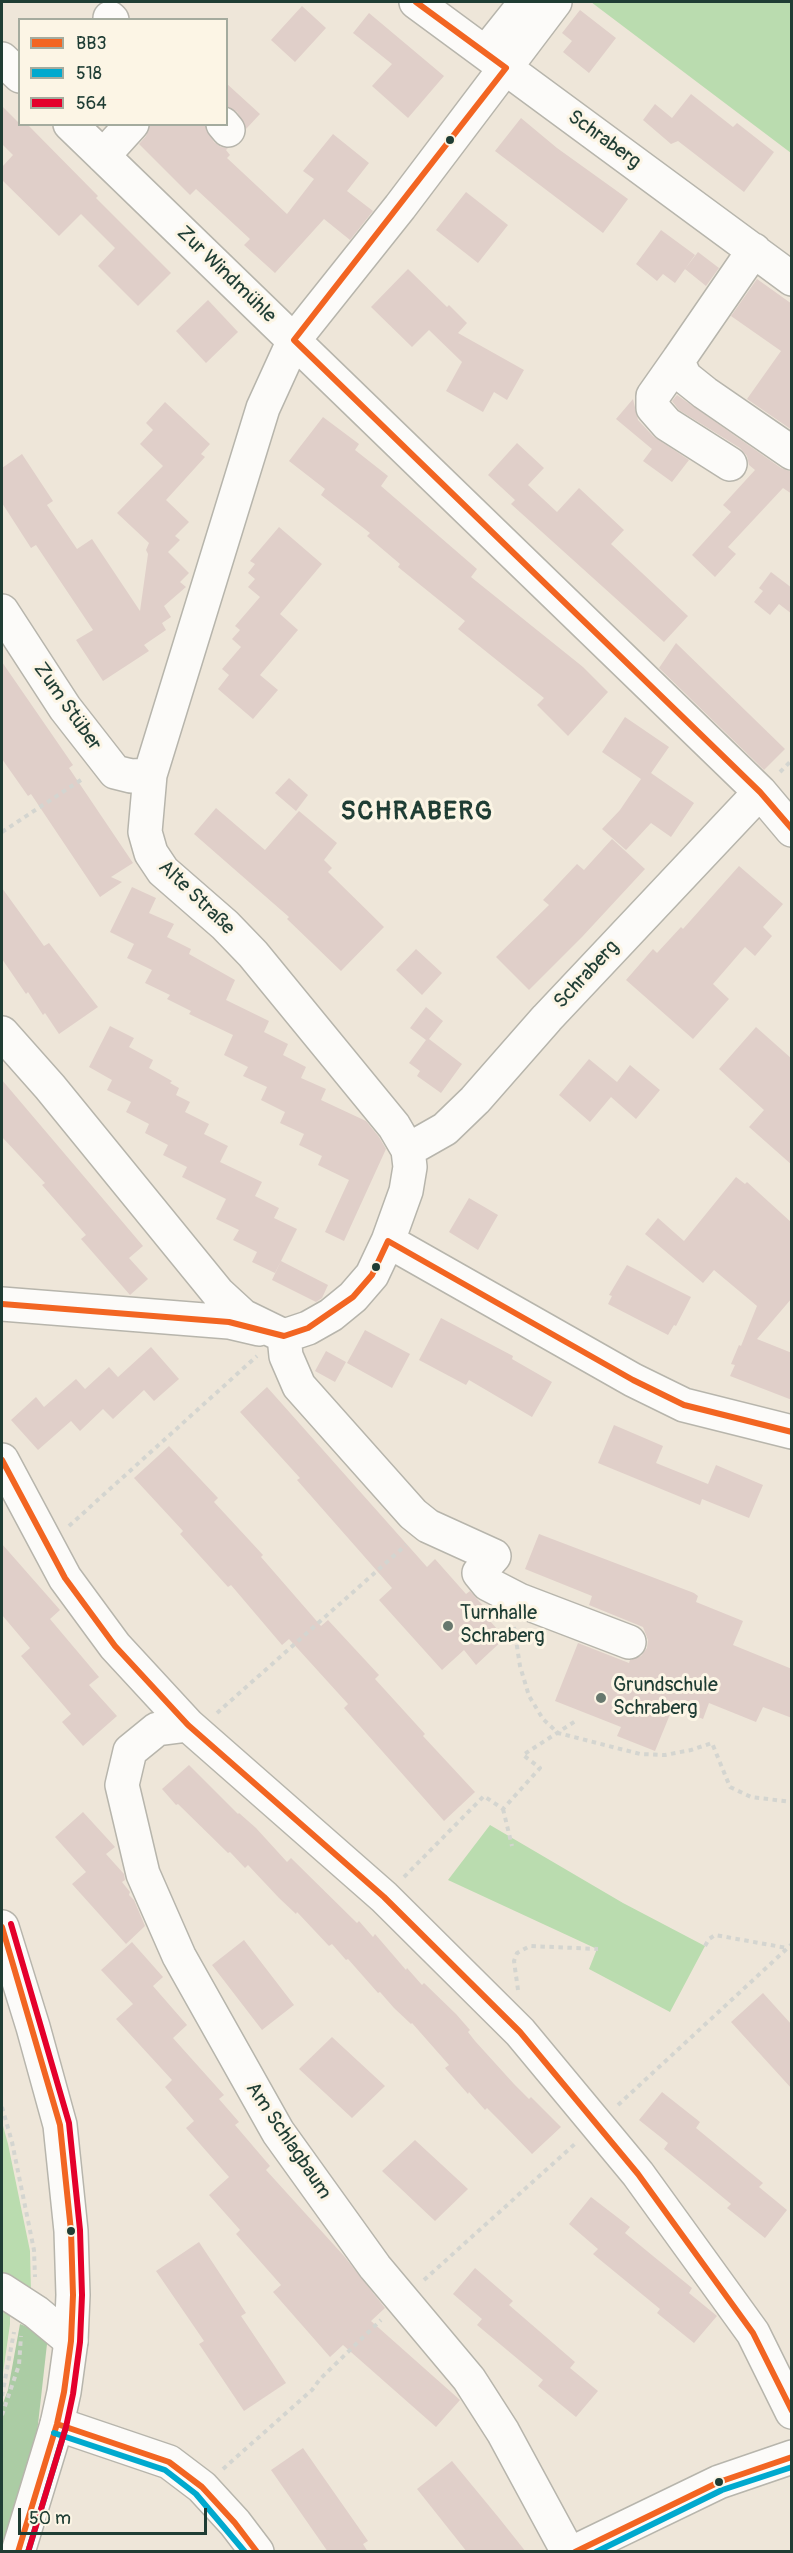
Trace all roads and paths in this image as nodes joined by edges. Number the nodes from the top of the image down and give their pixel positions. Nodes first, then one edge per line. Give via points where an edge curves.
1 (416, 2) edge
2 (526, 2) edge
3 (555, 2) edge
4 (2, 59) edge
5 (496, 60) junction
6 (18, 74) edge
7 (72, 126) edge
8 (130, 126) edge
9 (103, 156) junction
10 (754, 250) junction
11 (792, 279) edge
12 (294, 340) junction
13 (680, 359) junction
14 (792, 453) edge
15 (730, 464) dead end
16 (2, 611) edge
17 (107, 762) junction
18 (150, 775) junction
19 (760, 792) junction
20 (792, 830) edge
21 (2, 832) edge
22 (2, 1033) edge
23 (408, 1150) junction
24 (388, 1241) junction
25 (2, 1304) edge
26 (272, 1345) junction
27 (792, 1432) edge
28 (2, 1460) edge
29 (428, 1526) junction
30 (47, 1544) junction
31 (519, 1600) junction
32 (630, 1642) dead end
33 (231, 1700) dead end
34 (577, 1720) dead end
35 (188, 1725) junction
36 (558, 1733) junction
37 (792, 1802) edge
38 (503, 1809) junction
39 (512, 1846) dead end
40 (384, 1897) junction
41 (2, 1927) edge
42 (792, 1944) edge
43 (705, 1946) dead end
44 (787, 1948) junction
45 (598, 1950) dead end
46 (520, 2032) junction
47 (2, 2107) edge
48 (596, 2124) junction
49 (401, 2300) junction
50 (19, 2302) edge
51 (71, 2341) junction
52 (2, 2396) edge
53 (792, 2412) edge
54 (2, 2415) edge
55 (57, 2424) junction
56 (792, 2457) edge
57 (202, 2487) junction
58 (18, 2552) edge
59 (257, 2552) edge
60 (568, 2552) edge
61 (574, 2552) edge

1 - 5 street, Schraberg
2 - 5 street
3 - 5 street
4 - 6 street
5 - 10 street, Schraberg
5 - 12 street, Alte Straße
7 - 9 street, Zur Windmühle
8 - 9 street
9 - 12 street, Zur Windmühle
10 - 11 street, Schraberg
10 - 13 street
12 - 18 street, Alte Straße via 263,408
12 - 19 street, Zur Windmühle
13 - 14 street via 685,377
13 - 15 street via 653,396 653,408 667,424
16 - 17 street, Zum Stüber via 65,708
17 - 18 street, Zum Stüber via 115,772
17 - 21 path
18 - 23 street, Alte Straße via 145,832 151,853 163,871 253,954 394,1126
19 - 20 street, Zur Windmühle
19 - 23 street, Schraberg via 475,1100 445,1129
22 - 26 street via 218,1293
23 - 24 street via 406,1191
24 - 26 street via 372,1275 353,1298 308,1328
24 - 27 street via 684,1405
25 - 26 street via 229,1322
26 - 29 street via 286,1356 299,1386
26 - 30 path
28 - 30 street
29 - 31 street via 494,1556 479,1573 488,1584
29 - 33 path
30 - 35 street via 65,1578 115,1646
31 - 32 street
31 - 36 path via 514,1630 526,1686 543,1719
34 - 36 path
35 - 40 street
35 - 49 street, Am Schlagbaum via 157,1729 130,1751 122,1785 143,1874 179,1956 278,2132
36 - 37 path via 640,1754 665,1755 712,1743 730,1787 751,1797
36 - 38 path via 523,1755 540,1768
38 - 39 path
38 - 40 path via 484,1796
40 - 46 street
41 - 51 street via 60,2124 71,2231
42 - 44 path
43 - 44 path via 715,1935
44 - 48 path
45 - 46 path via 530,1946 517,1953 514,1961
46 - 48 street
47 - 50 path via 33,2250
48 - 49 path
48 - 53 street via 638,2174 753,2333
49 - 57 path via 312,2390
49 - 60 street, Am Schlagbaum via 469,2379 503,2432
50 - 51 street
50 - 52 path
50 - 54 path via 19,2365
51 - 55 street
55 - 57 street via 169,2462
55 - 58 street
56 - 61 street via 719,2482
57 - 59 street

